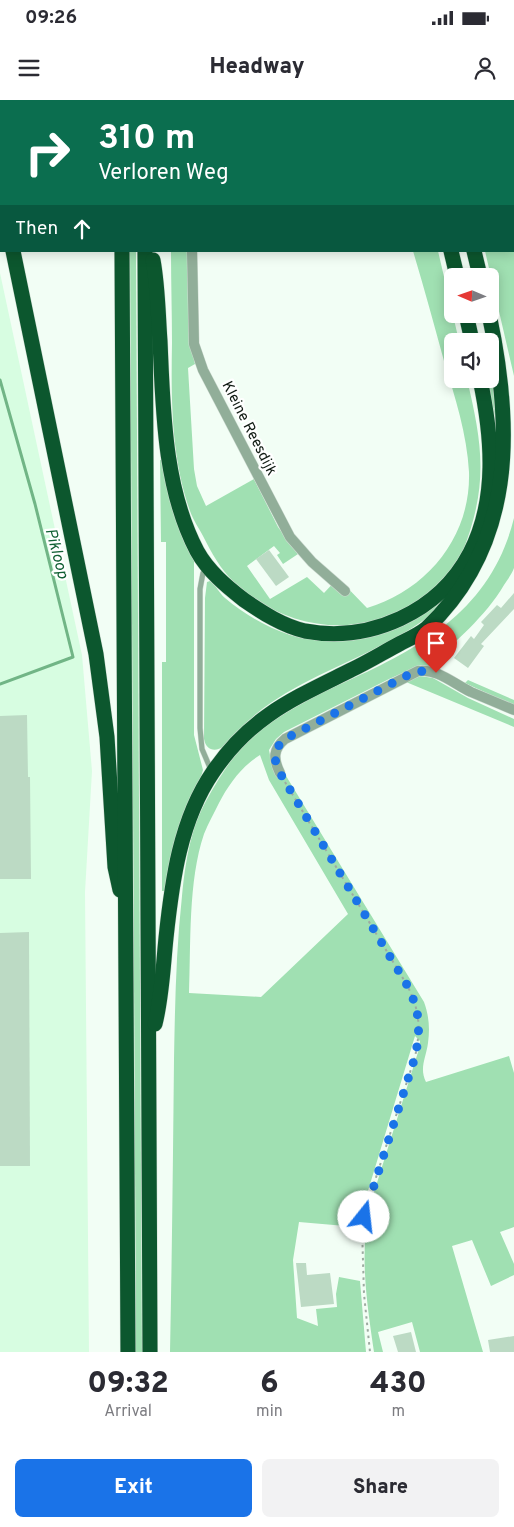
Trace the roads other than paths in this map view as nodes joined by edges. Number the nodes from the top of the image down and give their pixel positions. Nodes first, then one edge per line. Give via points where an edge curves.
1 (122, 252) edge
2 (145, 252) edge
3 (151, 252) edge
4 (192, 252) edge
5 (450, 252) edge
6 (474, 252) edge
7 (12, 254) edge
8 (455, 268) edge
9 (478, 268) edge
10 (491, 323) edge
11 (482, 388) edge
12 (207, 565) junction
13 (345, 591) dead end
14 (514, 710) edge
15 (212, 773) junction
16 (280, 773) road end
17 (126, 905) junction
18 (149, 1048) junction
19 (128, 1352) edge
20 (150, 1352) edge

1 - 17 highway
2 - 18 highway
3 - 12 highway via 157,291 166,441 184,523
4 - 13 street, Kleine Reesdijk via 194,344 203,370 290,537
5 - 8 highway
6 - 9 highway
7 - 17 highway via 90,620 107,737 115,867
10 - 15 highway via 506,388 512,448 504,516 490,558 464,595 426,630 304,692 263,718 239,740
11 - 12 highway via 491,451 488,492 477,537 454,577 413,613 368,631 339,634 304,631 261,612 218,579
12 - 15 lane via 200,589 200,728 202,749
14 - 16 street via 436,673 422,671 285,739 274,757
15 - 18 highway via 181,844 172,886 160,1001
17 - 19 highway
18 - 20 highway

